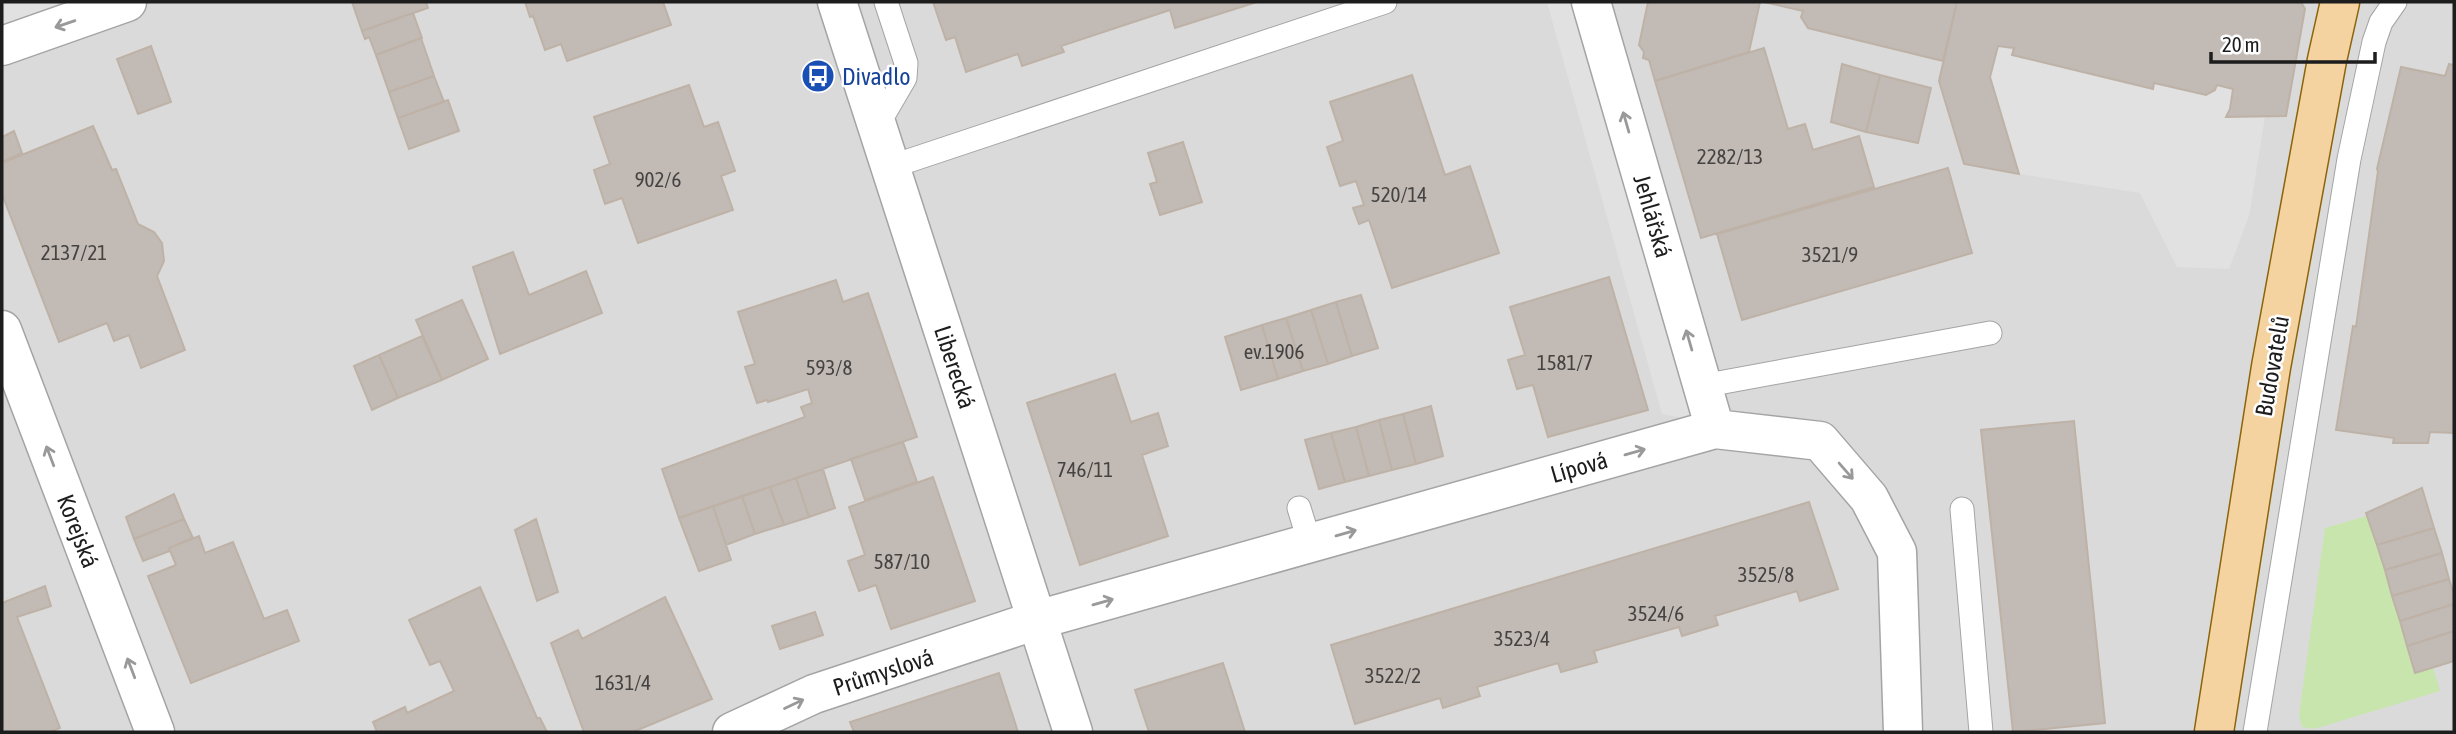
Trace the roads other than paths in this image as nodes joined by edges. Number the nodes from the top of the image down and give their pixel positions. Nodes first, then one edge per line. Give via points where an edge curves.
1 (127, 2) edge
2 (837, 2) edge
3 (886, 2) edge
4 (1385, 2) edge
5 (1591, 2) edge
6 (2340, 2) edge
7 (2395, 2) edge
8 (2, 46) edge
9 (877, 127) junction
10 (2349, 159) junction
11 (890, 167) junction
12 (2307, 172) junction
13 (2, 330) edge
14 (1990, 333) dead end
15 (1702, 386) junction
16 (1715, 429) junction
17 (1962, 509) dead end
18 (1037, 620) junction
19 (155, 732) edge
20 (732, 732) edge
21 (1073, 732) edge
22 (1903, 732) edge
23 (1981, 732) edge
24 (2214, 732) edge
25 (2255, 732) edge

1 -> 8 street
2 - 9 street, Liberecká
3 - 9 lane via 906,62 905,78
4 - 11 lane
15 -> 5 street, Jehlářská
6 - 12 main road, Budovatelů
7 - 10 lane via 2374,42
9 - 11 street, Liberecká
10 - 12 lane
10 - 25 lane
11 - 18 street, Liberecká
12 - 24 main road, Budovatelů via 2271,367
19 -> 13 street, Korejská
14 - 15 lane
15 - 16 street, Jehlářská
18 -> 16 street, Lípová via 1304,526
16 -> 22 street, Lípová via 1820,441 1869,498 1897,552
17 - 23 lane
20 -> 18 street, Průmyslová via 814,694
18 - 21 street, Liberecká

